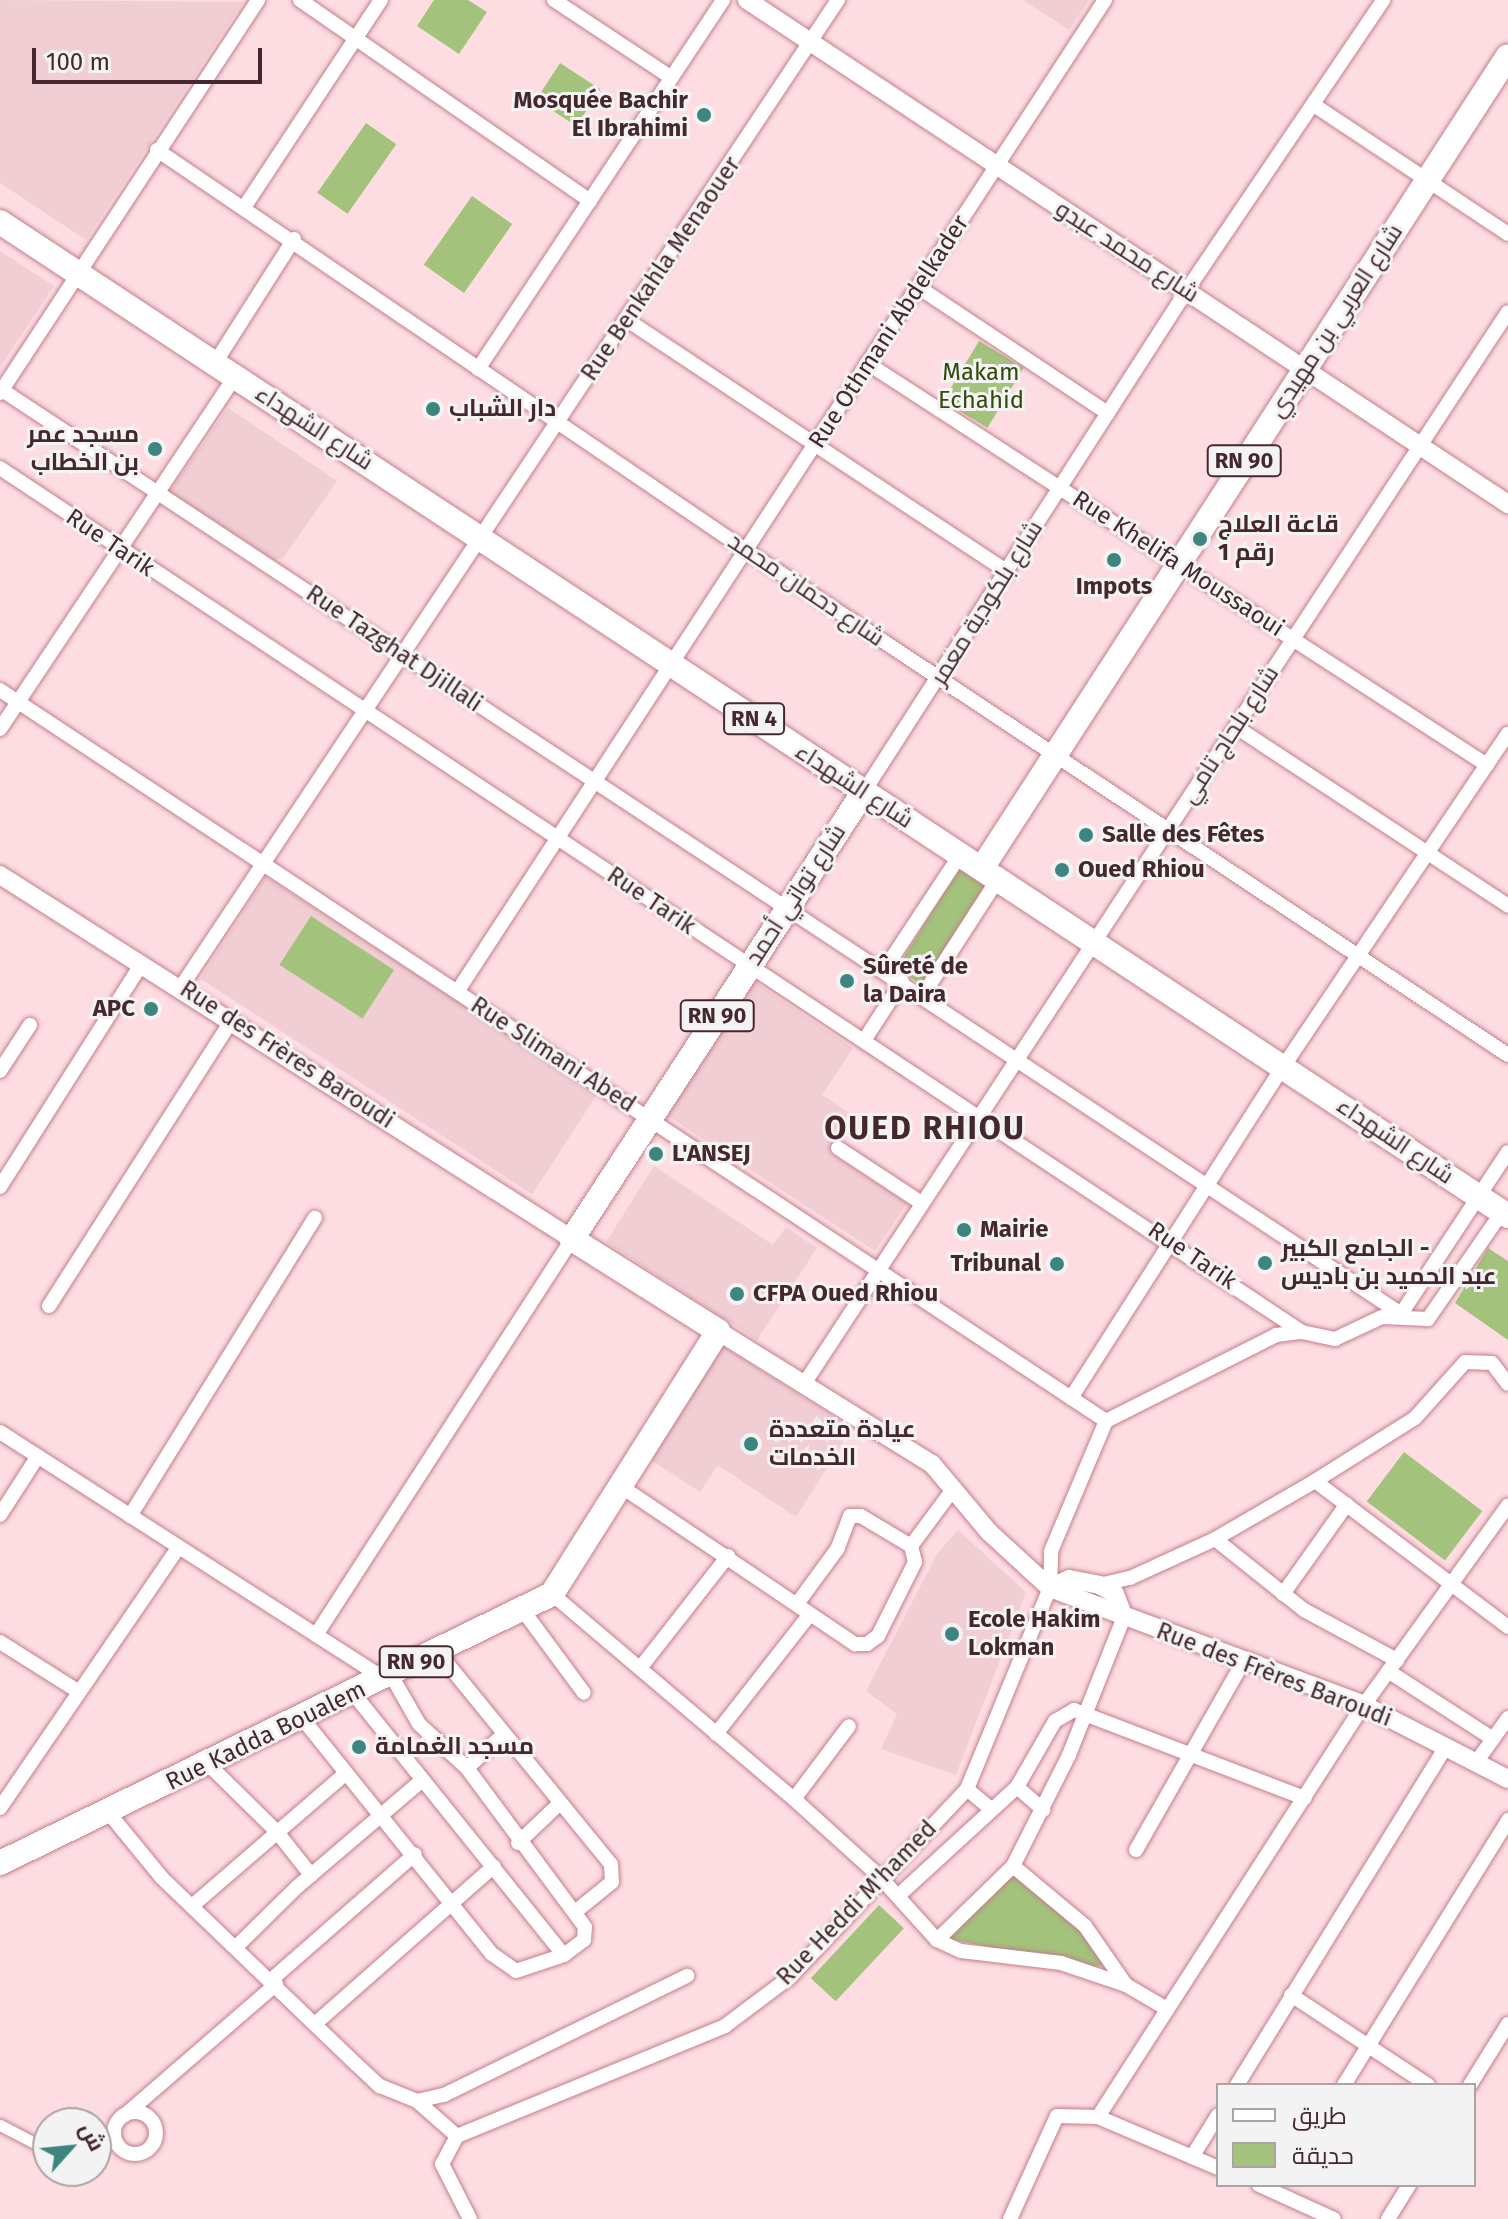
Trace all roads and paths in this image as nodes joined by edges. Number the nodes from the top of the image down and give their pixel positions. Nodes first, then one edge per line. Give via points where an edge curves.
1 (258, 0) edge
2 (300, 0) edge
3 (381, 0) edge
4 (554, 0) edge
5 (723, 0) edge
6 (747, 0) edge
7 (838, 0) edge
8 (1105, 0) edge
9 (1383, 0) edge
10 (354, 41) junction
11 (810, 44) junction
12 (1508, 56) edge
13 (672, 78) junction
14 (1314, 105) junction
15 (157, 150) junction
16 (996, 168) junction
17 (1429, 181) junction
18 (590, 201) junction
19 (245, 206) junction
20 (0, 222) edge
21 (1508, 234) edge
22 (294, 239) junction
23 (78, 274) junction
24 (918, 287) junction
25 (1187, 290) junction
26 (1508, 312) edge
27 (627, 320) junction
28 (867, 363) junction
29 (225, 369) junction
30 (478, 369) junction
31 (1304, 369) junction
32 (1, 391) edge
33 (1108, 413) junction
34 (558, 424) junction
35 (1419, 447) junction
36 (814, 448) junction
37 (0, 468) edge
38 (1061, 487) junction
39 (155, 490) junction
40 (1508, 504) edge
41 (480, 536) junction
42 (118, 548) junction
43 (747, 551) junction
44 (1179, 561) junction
45 (1008, 572) junction
46 (1293, 639) junction
47 (403, 653) junction
48 (672, 664) junction
49 (939, 679) junction
50 (0, 690) edge
51 (18, 702) junction
52 (365, 712) junction
53 (1236, 727) junction
54 (0, 729) edge
55 (1508, 734) edge
56 (1055, 754) junction
57 (1487, 765) junction
58 (594, 784) junction
59 (863, 793) junction
60 (1168, 830) junction
61 (558, 839) junction
62 (1430, 854) junction
63 (960, 855) junction
64 (263, 862) junction
65 (990, 874) junction
66 (0, 875) edge
67 (1508, 906) edge
68 (786, 908) junction
69 (1094, 942) junction
70 (1358, 954) junction
71 (142, 963) junction
72 (749, 967) junction
73 (884, 970) junction
74 (902, 982) junction
75 (181, 987) junction
76 (457, 992) junction
77 (923, 995) junction
78 (232, 1020) junction
79 (30, 1025) dead end
80 (865, 1039) junction
81 (1508, 1055) edge
82 (1018, 1057) junction
83 (1283, 1067) junction
84 (0, 1071) edge
85 (979, 1114) junction
86 (650, 1119) junction
87 (838, 1148) dead end
88 (1508, 1152) edge
89 (1208, 1183) junction
90 (0, 1187) edge
91 (1479, 1197) junction
92 (920, 1202) junction
93 (1505, 1214) edge
94 (315, 1218) dead end
95 (572, 1239) junction
96 (1170, 1241) junction
97 (876, 1271) junction
98 (49, 1306) dead end
99 (1401, 1314) junction
100 (718, 1331) junction
101 (1302, 1332) junction
102 (804, 1384) junction
103 (1508, 1384) edge
104 (1071, 1398) junction
105 (1106, 1421) junction
106 (0, 1432) edge
107 (38, 1456) junction
108 (1315, 1481) junction
109 (619, 1485) junction
110 (954, 1488) junction
111 (1347, 1504) junction
112 (1508, 1505) edge
113 (0, 1515) edge
114 (130, 1516) junction
115 (1215, 1539) junction
116 (911, 1546) junction
117 (179, 1547) junction
118 (728, 1556) junction
119 (1099, 1585) junction
120 (1450, 1585) junction
121 (1050, 1588) junction
122 (552, 1594) junction
123 (1283, 1594) junction
124 (522, 1609) junction
125 (803, 1609) junction
126 (1124, 1617) junction
127 (1508, 1627) edge
128 (316, 1635) junction
129 (0, 1642) edge
130 (437, 1651) junction
131 (1244, 1661) junction
132 (1393, 1665) junction
133 (641, 1667) junction
134 (387, 1677) junction
135 (79, 1692) junction
136 (353, 1693) junction
137 (584, 1693) dead end
138 (1364, 1705) junction
139 (1085, 1712) junction
140 (302, 1718) junction
141 (1508, 1718) edge
142 (849, 1726) dead end
143 (504, 1734) junction
144 (716, 1734) junction
145 (1493, 1739) junction
146 (1446, 1746) junction
147 (1191, 1754) junction
148 (1477, 1761) junction
149 (208, 1764) junction
150 (467, 1768) junction
151 (346, 1773) junction
152 (1508, 1779) edge
153 (421, 1781) junction
154 (1017, 1787) junction
155 (967, 1789) junction
156 (1305, 1798) junction
157 (794, 1799) junction
158 (560, 1803) junction
159 (0, 1808) edge
160 (991, 1809) junction
161 (1043, 1810) junction
162 (108, 1812) junction
163 (384, 1815) junction
164 (1508, 1820) edge
165 (277, 1832) junction
166 (518, 1843) junction
167 (1136, 1850) dead end
168 (415, 1854) junction
169 (4, 1855) edge
170 (494, 1866) junction
171 (1013, 1866) junction
172 (311, 1875) junction
173 (880, 1877) junction
174 (898, 1896) junction
175 (452, 1902) junction
176 (192, 1906) junction
177 (575, 1912) junction
178 (937, 1940) junction
179 (237, 1946) junction
180 (564, 1955) junction
181 (687, 1976) dead end
182 (274, 1982) junction
183 (1126, 1985) junction
184 (1291, 1995) junction
185 (1167, 2009) junction
186 (316, 2023) junction
187 (1508, 2024) edge
188 (1368, 2047) junction
189 (1238, 2083) edge
190 (1345, 2083) edge
191 (1425, 2083) edge
192 (1471, 2083) edge
193 (417, 2101) junction
194 (125, 2115) dead end
195 (1098, 2117) junction
196 (1216, 2118) edge
197 (0, 2125) edge
198 (457, 2136) junction
199 (32, 2142) edge
200 (1192, 2157) junction
201 (1216, 2167) edge
202 (1408, 2187) edge
203 (1281, 2189) edge
204 (470, 2219) edge
205 (1010, 2219) edge
206 (1334, 2219) edge
207 (1388, 2219) edge

1 - 15 street
2 - 10 street
3 - 10 street
4 - 13 street
5 - 13 street
6 - 11 street, شارع محمد عبدو
7 - 11 street, Rue Benkahla Menaouer
8 - 16 street, Rue Othmani Abdelkader
9 - 14 street, شارع بلكودية معمر
10 - 18 street
10 - 19 street
11 - 16 street, شارع محمد عبدو
11 - 27 street, Rue Benkahla Menaouer
12 - 17 main road, شارع العربي بن مهيدي / RN 90
13 - 18 street
14 - 17 street
14 - 25 street, شارع بلكودية معمر
15 - 19 street, شارع دحمان محمد
15 - 23 street
16 - 24 street, Rue Othmani Abdelkader
16 - 25 street, شارع محمد عبدو
17 - 21 street
17 - 31 main road, شارع العربي بن مهيدي / RN 90
18 - 30 street
19 - 22 street, شارع دحمان محمد
20 - 23 main road, شارع الشهداء / RN 4
22 - 29 street
22 - 30 street, شارع دحمان محمد
23 - 29 main road, شارع الشهداء / RN 4
23 - 32 street
24 - 28 street, Rue Othmani Abdelkader
24 - 33 street
25 - 31 street, شارع محمد عبدو
25 - 33 street, شارع بلكودية معمر
26 - 35 street, شارع بلحاج تامي
27 - 34 street, Rue Benkahla Menaouer
27 - 36 street
28 - 36 street, Rue Othmani Abdelkader
28 - 38 street, Rue Khelifa Moussaoui
29 - 39 street
29 - 41 main road, شارع الشهداء / RN 4
30 - 34 street, شارع دحمان محمد
31 - 35 street, شارع محمد عبدو
31 - 44 main road, شارع العربي بن مهيدي / RN 90
32 - 39 street, Rue Tazghat Djillali
33 - 38 street, شارع بلكودية معمر
34 - 41 street, Rue Benkahla Menaouer
34 - 43 street, شارع دحمان محمد
35 - 40 street, شارع محمد عبدو
35 - 46 street, شارع بلحاج تامي
36 - 43 street, Rue Othmani Abdelkader
36 - 45 street
37 - 42 street, Rue Tarik
38 - 44 street, Rue Khelifa Moussaoui
38 - 45 street, شارع بلكودية معمر
39 - 42 street
39 - 47 street, Rue Tazghat Djillali
41 - 47 street, Rue Benkahla Menaouer
41 - 48 main road, شارع الشهداء / RN 4
42 - 51 street
42 - 52 street, Rue Tarik
43 - 48 street, Rue Othmani Abdelkader
43 - 49 street, شارع دحمان محمد
44 - 46 street, Rue Khelifa Moussaoui
44 - 56 main road, شارع العربي بن مهيدي / RN 90
45 - 49 street, شارع بلكودية معمر
46 - 53 street, شارع بلحاج تامي
46 - 57 street, Rue Khelifa Moussaoui
47 - 52 street, Rue Benkahla Menaouer
47 - 58 street, Rue Tazghat Djillali
48 - 58 street, Rue Othmani Abdelkader
48 - 59 main road, شارع الشهداء / RN 4
49 - 56 street, شارع دحمان محمد
49 - 59 street, شارع بلكودية معمر
50 - 51 street, Rue Slimani Abed
51 - 54 street
51 - 64 street, Rue Slimani Abed
52 - 61 street, Rue Tarik
52 - 64 street, Rue Benkahla Menaouer
53 - 60 street, شارع بلحاج تامي
53 - 62 street
55 - 57 street
56 - 60 street, شارع دحمان محمد
56 - 65 main road, شارع العربي بن مهيدي / RN 90
57 - 62 street
58 - 61 street, Rue Othmani Abdelkader
58 - 68 street, Rue Tazghat Djillali
59 - 63 main road, شارع الشهداء / RN 4
59 - 68 main road, شارع تواتي أحمد / RN 90
60 - 69 street, شارع بلحاج تامي
60 - 70 street, شارع دحمان محمد
61 - 72 street, Rue Tarik
61 - 76 street, Rue Othmani Abdelkader
62 - 67 street
62 - 70 street
63 - 65 main road, شارع الشهداء / RN 4
63 - 73 street
64 - 75 street, Rue Benkahla Menaouer
64 - 76 street, Rue Slimani Abed
65 - 69 main road, شارع الشهداء / RN 4
65 - 77 street
66 - 71 street, Rue des Frères Baroudi
68 - 72 main road, شارع تواتي أحمد / RN 90
68 - 73 street, Rue Tazghat Djillali
69 - 82 street, شارع بلحاج تامي
69 - 83 main road, شارع الشهداء / RN 4
70 - 81 street, شارع دحمان محمد
70 - 83 street
71 - 75 street, Rue des Frères Baroudi
71 - 90 street
72 - 80 street, Rue Tarik
72 - 86 main road, شارع تواتي أحمد / RN 90
73 - 74 street, Rue Tazghat Djillali
74 - 77 street, Rue Tazghat Djillali
74 - 80 street
75 - 78 street, Rue des Frères Baroudi
76 - 86 street, Rue Slimani Abed
77 - 82 street
78 - 95 street, Rue des Frères Baroudi
78 - 98 street
79 - 84 street
80 - 85 street, Rue Tarik
82 - 85 street, شارع بلحاج تامي
82 - 89 street
83 - 89 street
83 - 91 main road, شارع الشهداء / RN 4
85 - 92 street, شارع بلحاج تامي
85 - 96 street, Rue Tarik
86 - 95 main road, شارع تواتي أحمد / RN 90
86 - 97 street, Rue Slimani Abed
87 - 92 street
88 - 91 street
89 - 96 street
89 - 99 street
91 - 93 main road, شارع الشهداء / RN 4
91 - 99 street
92 - 97 street, شارع بلحاج تامي
93 - 99 street via 1428,1319
94 - 114 street
95 - 100 main road
95 - 128 street
96 - 101 street, Rue Tarik
96 - 104 street
97 - 102 street, شارع بلحاج تامي
97 - 104 street, Rue Slimani Abed
99 - 101 street via 1335,1339
100 - 102 street
100 - 109 main road
101 - 105 street via 1276,1335
102 - 110 street via 932,1464
103 - 108 street via 1492,1363 1465,1362 1415,1418
104 - 105 street, Rue Slimani Abed
105 - 121 street, Rue Heddi M'hamed via 1051,1551
106 - 107 street
107 - 113 street
107 - 114 street
108 - 111 street
108 - 115 street
109 - 118 street
109 - 122 main road
110 - 116 street
110 - 121 street via 989,1532
111 - 120 street
111 - 123 street
112 - 120 street
114 - 117 street
115 - 119 street via 1130,1578
115 - 123 street
116 - 125 street via 861,1516 850,1516
116 - 125 street via 915,1562 874,1640 855,1644
117 - 128 street
117 - 135 street
118 - 125 street
118 - 133 street
119 - 121 street via 1069,1579
119 - 126 street via 1122,1604
120 - 127 street
120 - 132 street
121 - 126 street, Rue des Frères Baroudi
121 - 155 street, Rue Heddi M'hamed
122 - 124 main road, Rue Kadda Boualem / RN 90
122 - 133 street
123 - 132 street
124 - 130 main road, Rue Kadda Boualem / RN 90
124 - 137 street
125 - 144 street
126 - 131 street, Rue des Frères Baroudi
126 - 139 street
128 - 134 street
129 - 135 street
130 - 134 main road, Rue Kadda Boualem / RN 90
130 - 143 street
131 - 138 street, Rue des Frères Baroudi
131 - 147 street
132 - 138 street
132 - 145 street
133 - 144 street
134 - 136 main road, Rue Kadda Boualem / RN 90
134 - 150 street via 419,1724
135 - 159 street
136 - 140 main road, Rue Kadda Boualem / RN 90
136 - 153 street
138 - 146 street, Rue des Frères Baroudi
138 - 156 street
139 - 147 street
139 - 154 street via 1074,1710 1055,1721
139 - 161 street
140 - 149 main road, Rue Kadda Boualem / RN 90
140 - 151 street
141 - 145 street
142 - 157 street
143 - 150 street
143 - 158 street
144 - 157 street
145 - 148 street
146 - 148 street, Rue des Frères Baroudi
146 - 184 street
147 - 156 street
147 - 167 street
148 - 152 street, Rue des Frères Baroudi
149 - 162 main road, Rue Kadda Boualem / RN 90
149 - 165 street
150 - 166 street
151 - 163 street
151 - 165 street
153 - 163 street
153 - 170 street
154 - 160 street
154 - 161 street
155 - 160 street
155 - 173 street, Rue Heddi M'hamed
156 - 185 street
157 - 173 street
158 - 166 street
158 - 177 street via 615,1870 612,1882
160 - 174 street
161 - 171 street
162 - 169 main road, Rue Kadda Boualem / RN 90
162 - 176 street
163 - 168 street
163 - 172 street
164 - 188 street
165 - 172 street
165 - 176 street
166 - 177 street
168 - 175 street
168 - 182 street
170 - 175 street
170 - 180 street
171 - 178 street
171 - 183 street via 1085,1926
172 - 179 street
173 - 174 street
173 - 198 street, Rue Heddi M'hamed via 790,1977 725,2026
174 - 178 street
175 - 180 street via 492,1954 516,1971
175 - 186 street
176 - 179 street
177 - 180 street via 587,1936
178 - 183 street via 961,1951 1061,1963
179 - 182 street
181 - 193 street via 444,2095
182 - 186 street
182 - 194 street via 225,2034
183 - 185 street
184 - 188 street
184 - 189 street
185 - 195 street
186 - 193 street via 380,2086
187 - 192 street
188 - 190 street
188 - 191 street
193 - 198 street
195 - 200 street
195 - 205 street via 1057,2116
196 - 200 street
197 - 199 street
198 - 204 street via 442,2164
200 - 201 street
202 - 207 street
203 - 206 street

